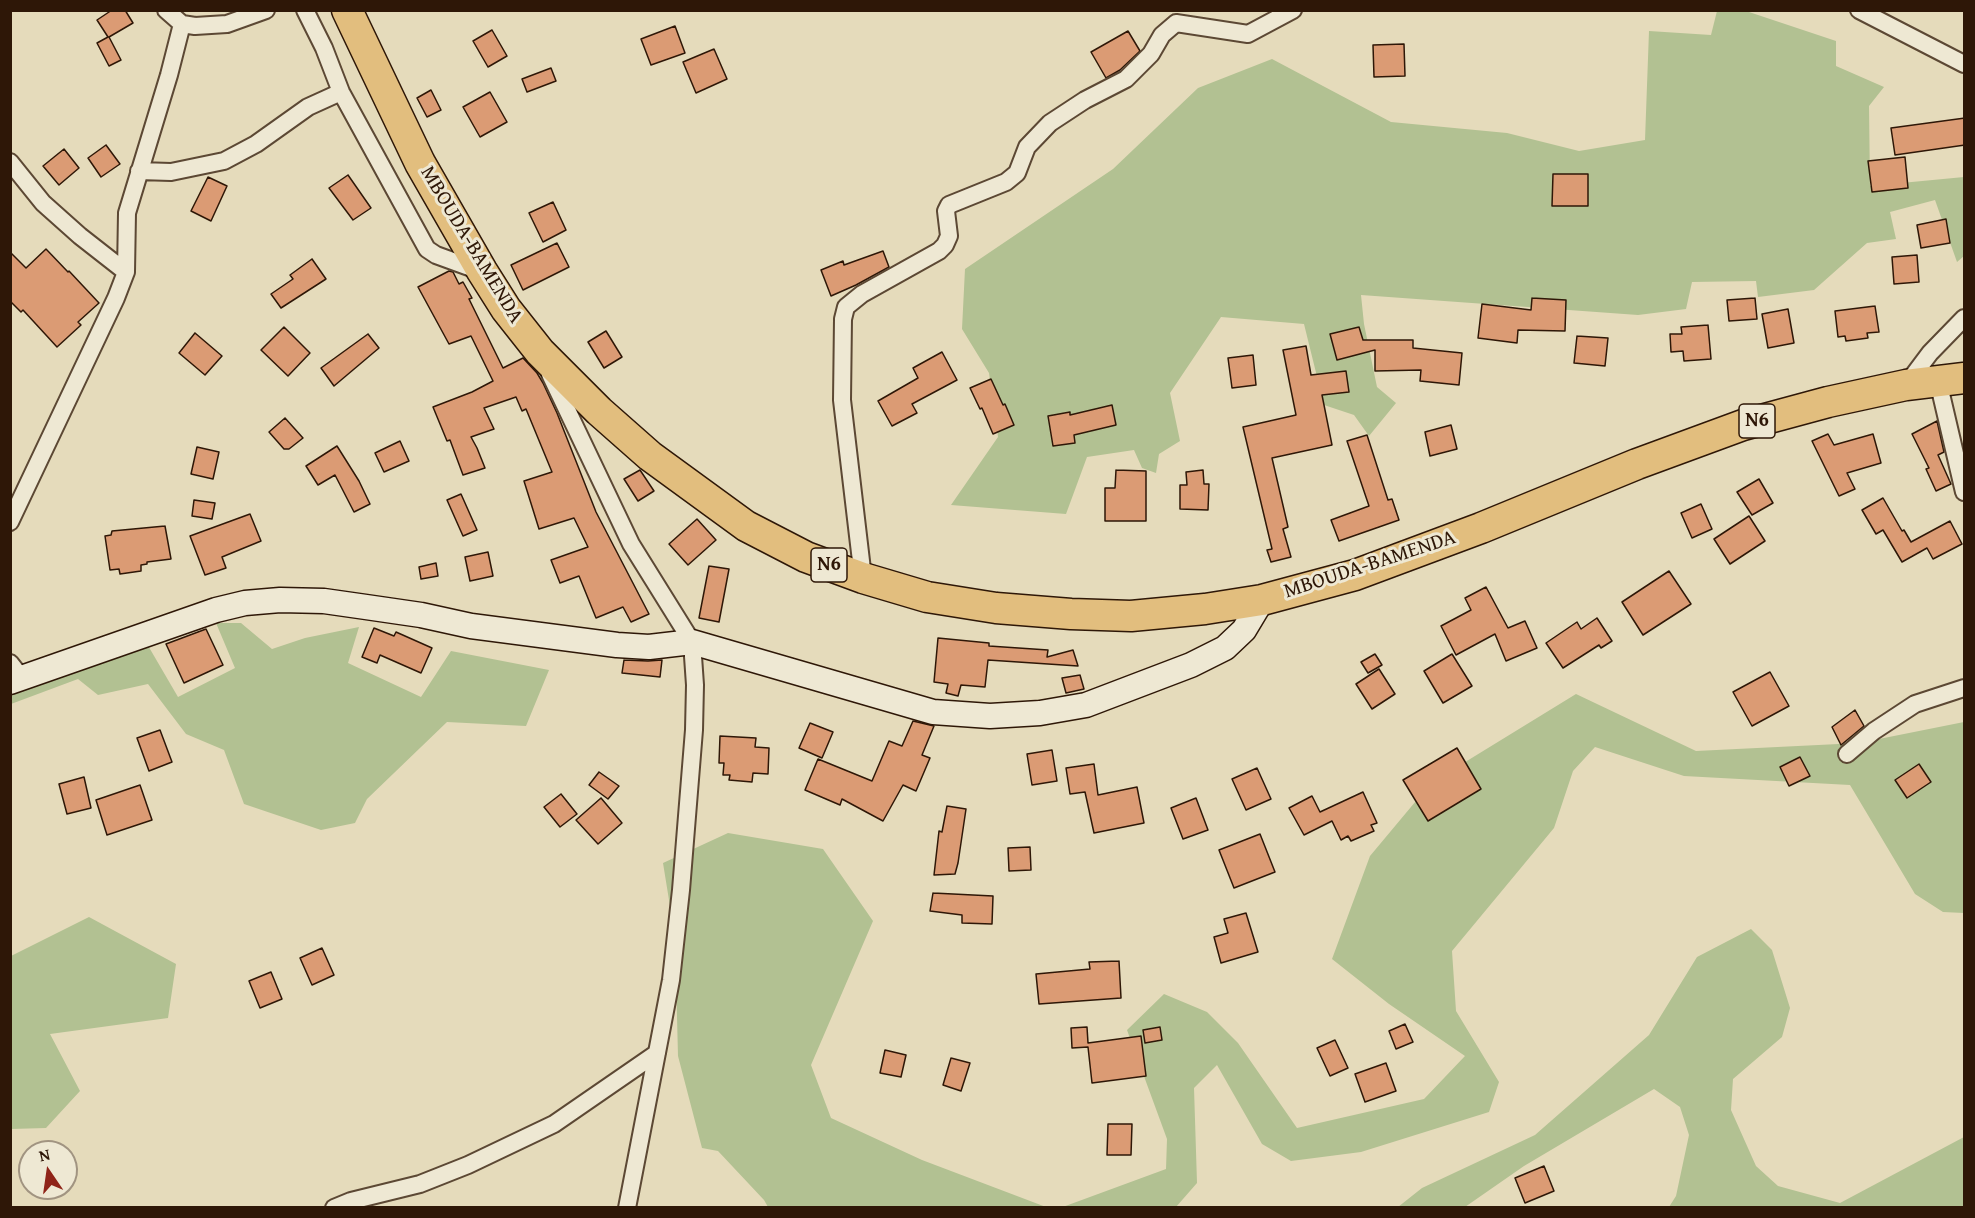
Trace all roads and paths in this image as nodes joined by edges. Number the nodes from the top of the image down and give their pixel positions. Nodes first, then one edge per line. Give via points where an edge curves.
1 (166, 10) edge
2 (266, 10) edge
3 (305, 10) edge
4 (347, 10) edge
5 (1293, 10) edge
6 (1859, 10) edge
7 (182, 24) junction
8 (1965, 64) edge
9 (341, 92) junction
10 (10, 162) edge
11 (139, 171) junction
12 (482, 271) junction
13 (126, 272) junction
14 (1965, 318) edge
15 (540, 352) junction
16 (1951, 380) edge
17 (1906, 385) junction
18 (1965, 492) edge
19 (10, 522) edge
20 (863, 578) junction
21 (1262, 600) junction
22 (692, 642) junction
23 (14, 674) edge
24 (1965, 688) edge
25 (1847, 754) dead end
26 (657, 1053) junction
27 (334, 1208) edge
28 (627, 1208) edge

1 - 7 street
2 - 7 street via 227,24
3 - 9 street
4 - 12 highway, MBOUDA-BAMENDA / N6 via 420,163
5 - 20 street via 1248,34 1176,23 1126,78 1050,123 1027,147 1017,173 1006,182 949,205 945,211 949,236 945,245 846,307 842,400
6 - 8 street
7 - 11 street
9 - 11 street via 308,107 256,144 224,161 171,172
9 - 12 street via 427,249
10 - 13 street via 43,203
11 - 13 street via 128,213
12 - 15 highway, MBOUDA-BAMENDA / N6
13 - 19 street
14 - 17 street via 1930,353
15 - 20 highway, MBOUDA-BAMENDA / N6 via 650,456 746,526 806,557
15 - 22 street via 631,544
16 - 17 highway, MBOUDA-BAMENDA / N6
16 - 18 street
17 - 21 highway, MBOUDA-BAMENDA / N6 via 1743,425 1356,574
20 - 21 highway, MBOUDA-BAMENDA / N6 via 927,597 1071,614 1131,616
21 - 22 street via 1244,630 1225,648 1086,705 1040,713 990,716 933,712
22 - 23 street via 648,647 617,645 471,627 421,615 324,601 280,600 216,610 72,661
22 - 26 street via 694,730 682,879
24 - 25 street via 1915,704 1874,730
26 - 27 street via 554,1125 420,1184
26 - 28 street

